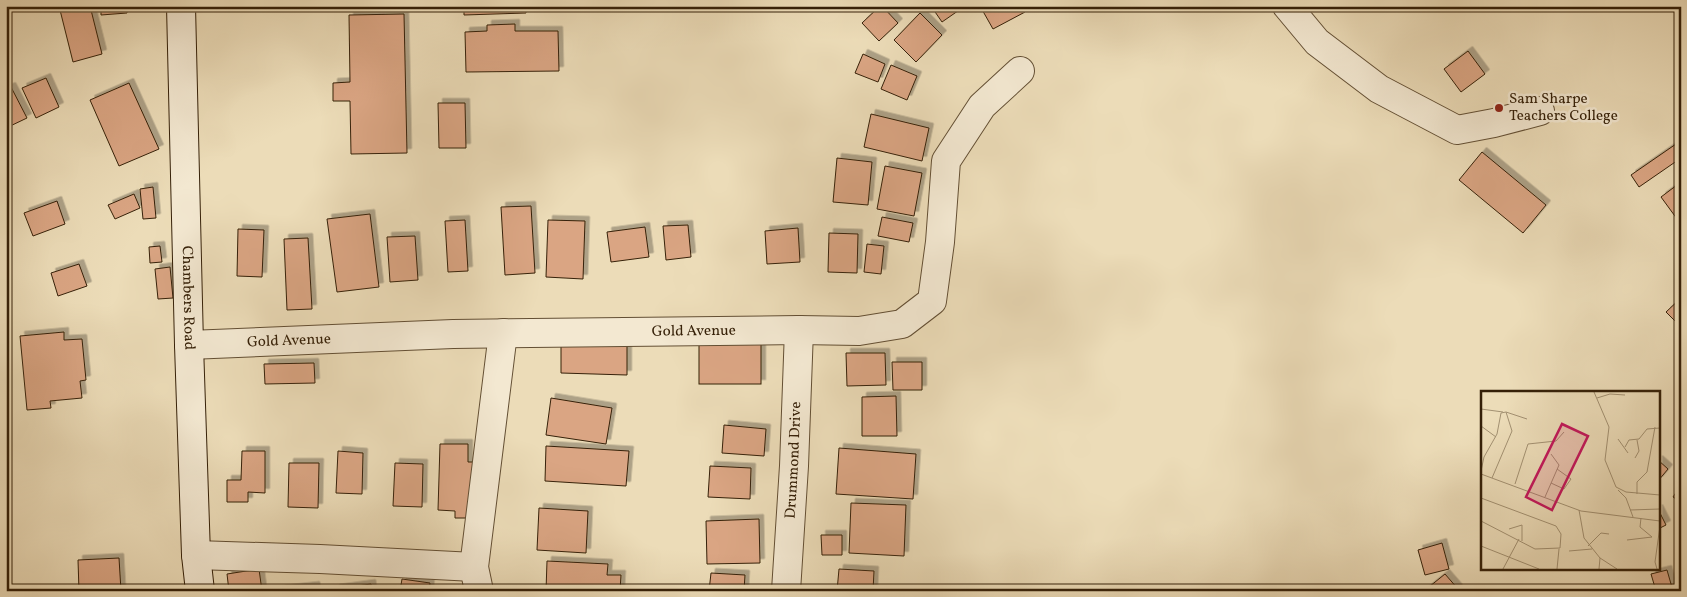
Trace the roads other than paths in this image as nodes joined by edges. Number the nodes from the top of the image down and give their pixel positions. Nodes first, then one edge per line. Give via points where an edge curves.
1 (181, 6) edge
2 (1287, 6) edge
3 (1020, 71) dead end
4 (1540, 111) dead end
5 (799, 330) junction
6 (503, 333) junction
7 (189, 345) junction
8 (196, 555) junction
9 (477, 579) edge
10 (200, 591) edge
11 (786, 591) edge

1 - 7 street, Chambers Road
2 - 4 street via 1317,42 1379,88 1457,130
3 - 5 street, Gold Avenue via 982,106 946,161 932,301 902,324 859,330
5 - 6 street, Gold Avenue
5 - 11 street, Drummond Drive
6 - 7 street, Gold Avenue
6 - 9 street
7 - 8 street, Chambers Road
8 - 9 street via 320,559
8 - 10 street, Chambers Road

